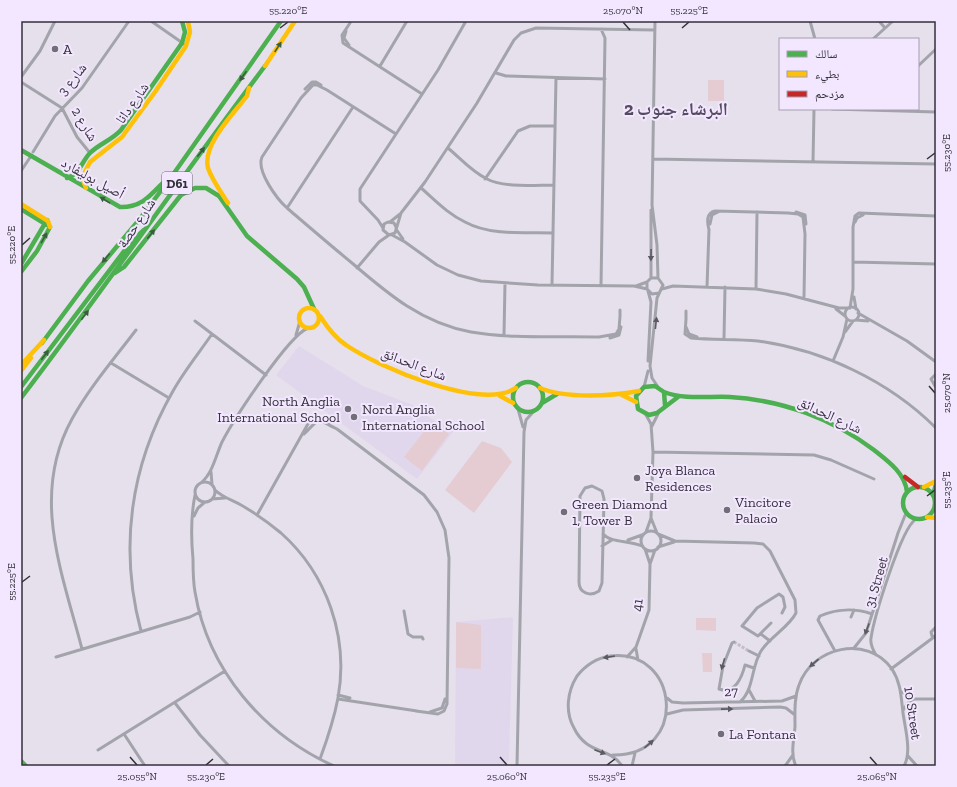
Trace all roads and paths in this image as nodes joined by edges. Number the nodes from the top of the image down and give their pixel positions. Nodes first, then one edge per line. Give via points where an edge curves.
1 (55, 21) edge
2 (129, 21) edge
3 (151, 21) edge
4 (182, 21) edge
5 (188, 21) edge
6 (281, 21) edge
7 (295, 21) edge
8 (407, 21) edge
9 (466, 21) edge
10 (656, 21) edge
11 (810, 21) edge
12 (879, 21) edge
13 (893, 21) edge
14 (351, 22) edge
15 (885, 28) junction
16 (602, 29) junction
17 (609, 30) junction
18 (655, 30) junction
19 (605, 38) junction
20 (815, 38) edge
21 (874, 38) edge
22 (184, 44) junction
23 (936, 49) edge
24 (919, 65) edge
25 (380, 66) junction
26 (496, 73) junction
27 (21, 77) edge
28 (556, 78) junction
29 (605, 79) junction
30 (21, 82) edge
31 (249, 88) junction
32 (422, 94) junction
33 (353, 107) junction
34 (62, 108) junction
35 (814, 110) edge
36 (913, 110) edge
37 (936, 112) edge
38 (555, 126) junction
39 (396, 134) junction
40 (448, 148) junction
41 (21, 150) edge
42 (90, 153) junction
43 (32, 154) junction
44 (653, 160) junction
45 (813, 162) junction
46 (936, 164) edge
47 (21, 171) edge
48 (172, 176) junction
49 (68, 178) junction
50 (485, 179) junction
51 (554, 185) junction
52 (86, 188) junction
53 (421, 188) junction
54 (21, 204) edge
55 (652, 205) junction
56 (287, 208) junction
57 (21, 209) edge
58 (757, 212) junction
59 (402, 213) junction
60 (374, 215) junction
61 (936, 216) edge
62 (234, 217) junction
63 (46, 222) junction
64 (388, 222) junction
65 (396, 228) junction
66 (383, 229) junction
67 (144, 230) junction
68 (553, 233) junction
69 (391, 235) junction
70 (379, 242) junction
71 (405, 242) junction
72 (853, 262) junction
73 (21, 264) edge
74 (936, 264) edge
75 (357, 268) junction
76 (21, 272) edge
77 (115, 273) junction
78 (651, 278) junction
79 (658, 278) junction
80 (647, 282) junction
81 (505, 283) junction
82 (662, 283) junction
83 (552, 285) junction
84 (601, 286) junction
85 (634, 286) junction
86 (673, 286) junction
87 (707, 287) junction
88 (725, 287) junction
89 (662, 289) junction
90 (756, 289) junction
91 (853, 289) junction
92 (647, 290) junction
93 (306, 292) junction
94 (659, 293) junction
95 (804, 298) junction
96 (829, 305) junction
97 (849, 308) junction
98 (304, 309) junction
99 (314, 309) junction
100 (620, 310) dead end
101 (686, 311) dead end
102 (857, 311) junction
103 (320, 316) junction
104 (846, 317) junction
105 (854, 320) junction
106 (195, 321) dead end
107 (300, 321) junction
108 (877, 325) junction
109 (310, 328) junction
110 (136, 330) dead end
111 (330, 331) junction
112 (212, 334) junction
113 (296, 335) junction
114 (504, 335) junction
115 (842, 337) junction
116 (724, 338) junction
117 (44, 340) junction
118 (833, 361) junction
119 (936, 362) edge
120 (111, 363) junction
121 (21, 365) edge
122 (21, 371) edge
123 (936, 374) edge
124 (266, 375) junction
125 (21, 386) edge
126 (935, 386) edge
127 (644, 387) junction
128 (658, 387) junction
129 (516, 388) junction
130 (540, 388) junction
131 (639, 391) junction
132 (664, 392) junction
133 (559, 394) junction
134 (618, 394) junction
135 (498, 395) junction
136 (682, 396) junction
137 (21, 398) edge
138 (169, 398) junction
139 (542, 402) junction
140 (636, 402) junction
141 (513, 403) junction
142 (665, 405) junction
143 (518, 409) junction
144 (534, 411) junction
145 (658, 414) junction
146 (646, 415) junction
147 (652, 428) junction
148 (936, 428) edge
149 (524, 432) junction
150 (653, 452) junction
151 (890, 464) junction
152 (211, 470) junction
153 (874, 479) dead end
154 (936, 480) edge
155 (202, 482) junction
156 (212, 484) junction
157 (936, 484) edge
158 (920, 487) junction
159 (215, 490) junction
160 (907, 492) junction
161 (195, 495) junction
162 (933, 495) junction
163 (212, 499) junction
164 (228, 499) junction
165 (206, 502) junction
166 (935, 510) edge
167 (906, 513) junction
168 (257, 515) junction
169 (927, 517) junction
170 (651, 518) junction
171 (936, 518) edge
172 (916, 519) junction
173 (193, 520) junction
174 (644, 533) junction
175 (602, 534) junction
176 (658, 534) junction
177 (612, 540) junction
178 (627, 540) junction
179 (675, 541) junction
180 (602, 546) junction
181 (642, 546) junction
182 (658, 547) junction
183 (645, 549) junction
184 (655, 550) junction
185 (650, 564) junction
186 (854, 610) junction
187 (404, 611) dead end
188 (782, 613) dead end
189 (200, 614) junction
190 (872, 614) junction
191 (851, 617) dead end
192 (771, 623) dead end
193 (936, 627) edge
194 (142, 631) junction
195 (761, 634) junction
196 (935, 637) edge
197 (423, 639) dead end
198 (770, 640) junction
199 (734, 642) dead end
200 (636, 647) junction
201 (854, 648) junction
202 (82, 649) junction
203 (750, 651) tunnel mouth
204 (835, 651) junction
205 (876, 655) junction
206 (759, 656) junction
207 (56, 657) dead end
208 (627, 657) junction
209 (638, 660) junction
210 (754, 668) junction
211 (891, 669) junction
212 (225, 672) junction
213 (749, 690) junction
214 (902, 692) junction
215 (796, 696) junction
216 (338, 697) junction
217 (667, 698) junction
218 (914, 699) junction
219 (936, 699) edge
220 (756, 701) junction
221 (740, 702) junction
222 (175, 703) junction
223 (903, 711) junction
224 (667, 714) junction
225 (795, 715) junction
226 (124, 734) junction
227 (98, 750) dead end
228 (635, 752) junction
229 (614, 755) junction
230 (793, 755) junction
231 (908, 756) junction
232 (318, 758) junction
233 (21, 761) edge
234 (26, 766) edge
235 (145, 766) edge
236 (229, 766) edge
237 (334, 766) edge
238 (516, 766) edge
239 (622, 766) edge
240 (632, 766) edge
241 (785, 766) edge
242 (796, 766) edge
243 (904, 766) edge
244 (917, 766) edge

1 - 27 street via 40,51
2 - 34 street, شارع 3 via 82,88
3 - 22 street
4 - 22 main road via 185,32
5 - 22 main road, شارع دانا via 190,32
6 -> 48 main road, شارع حصة / D61
31 -> 7 main road, شارع حصة / D61
8 - 25 street
9 - 32 street
10 - 18 street
11 - 20 street
12 - 15 street
13 - 15 street
14 - 25 street via 342,35 342,40
15 - 21 street
16 - 17 street
16 - 19 street
16 - 26 street via 526,30 514,40
17 - 18 street
17 - 19 street
18 - 44 street
19 - 29 street
22 - 42 main road, شارع دانا via 118,133
22 - 52 main road, شارع دانا via 122,136 92,160 82,178
23 - 24 street
25 - 32 street
26 - 28 street via 503,76
26 - 40 street
28 - 29 street
28 - 38 street
29 - 84 street
30 - 34 street, شارع 2
31 - 62 main road via 247,96 212,145 208,156 208,168
67 -> 31 main road, شارع حصة / D61
32 - 39 street
33 - 39 street
33 - 56 street
33 - 56 street via 318,83 308,84 261,161 262,170 275,194
34 - 42 street, شارع 2 via 77,138
34 - 43 street, شارع 3
35 - 45 street
36 - 37 street
38 - 50 street via 530,126 518,131
38 - 51 street
39 - 60 street via 359,193 362,204
40 - 50 street
40 - 53 street
41 - 43 main road, أصيل بوليفارد
42 - 49 main road, شارع دانا via 76,173
43 - 47 street, شارع 3
43 - 49 main road, أصيل بوليفارد
44 - 45 street
44 - 55 street
45 - 46 street
48 -> 52 main road, أصيل بوليفارد via 162,182 145,202 133,208 114,205
48 -> 117 main road, شارع حصة / D61
49 - 52 main road, أصيل بوليفارد
50 - 51 street via 504,184
51 - 68 street
53 - 59 street
53 - 68 street via 451,213 477,228 498,232
54 - 63 main road
55 -> 78 street
55 - 79 street
56 - 75 street
57 - 63 main road
58 - 87 street via 726,212 712,215 708,230
58 - 90 street
58 - 95 street via 798,214 803,217
59 - 64 street
59 - 65 street
60 - 64 street
60 - 66 street
61 - 72 street via 856,214 853,218
77 -> 62 main road via 124,267 178,199 190,189 206,188 216,193
62 - 93 main road via 247,236 297,278
63 - 73 main road
76 -> 63 main road via 37,251 50,227 50,223
64 - 65 street via 394,223
64 - 66 street
65 - 69 street
65 - 71 street
66 - 69 street
66 - 70 street
67 - 77 main road, شارع حصة / D61
125 -> 67 main road via 131,242
68 - 83 street
69 - 70 street
69 - 71 street
70 - 75 street
71 - 81 street via 426,259 447,271 481,281
72 - 74 street
72 - 91 street
75 - 114 street via 392,297 428,318 471,332
137 -> 77 main road, شارع حصة / D61
78 - 79 street
78 - 80 street
79 - 82 street
80 - 85 street
80 - 92 street
81 - 83 street
81 - 114 street
82 - 86 street
82 - 89 street
83 - 84 street
84 - 85 street
85 - 92 street
86 - 87 street
86 - 89 street
87 - 88 street
88 - 90 street
88 - 116 street
89 - 94 street
90 - 95 street
91 - 97 street
91 - 102 street
92 - 94 street via 654,294
92 - 127 street via 651,302 648,373
93 - 98 main road
93 - 99 main road
128 -> 94 street via 650,372
95 - 96 street
96 - 97 street
96 - 104 street
97 - 102 street
97 - 104 street
98 - 99 main road
98 - 107 main road
99 - 103 main road
100 - 114 street via 619,330 616,334 598,337
101 - 116 street via 687,337
102 - 105 street
102 - 108 street
103 - 109 main road via 319,322
103 - 111 main road
104 - 105 street
104 - 115 street
105 - 108 street
105 - 115 street
106 - 112 street
107 - 109 main road
107 - 113 street
108 - 119 street via 907,341
109 - 111 main road
109 - 113 street
110 - 120 street
111 - 135 main road, شارع الحدائق via 362,354 409,377 449,389
112 - 124 street
112 - 138 street
113 - 124 street
115 - 118 street
116 - 118 street via 773,344
117 - 121 main road
117 - 122 main road, شارع حصة / D61
118 - 148 street via 882,386
120 - 138 street
120 - 202 street via 68,426 58,453 51,488 50,515 54,541
123 - 126 street via 931,381
124 - 152 street via 230,428
127 - 128 main road
127 - 131 main road
128 - 132 main road
129 - 130 main road via 527,382
129 - 135 main road
129 - 141 main road
130 - 133 main road via 546,392
130 - 139 main road
131 - 134 main road
131 - 140 main road
132 - 136 main road, شارع الحدائق
132 - 142 main road
133 - 134 main road
133 - 139 main road
134 - 140 main road
135 - 141 main road
136 - 142 main road via 672,399
136 - 151 main road, شارع الحدائق via 748,398 789,407 842,430 866,444
138 - 194 street via 137,478 132,509 130,572 134,602
139 - 144 main road
140 - 146 main road via 638,409
141 - 143 main road
142 - 145 main road
143 - 144 main road via 525,412
143 - 149 street
144 - 149 street via 526,420
145 - 146 main road
145 - 147 street
146 - 147 street
147 - 150 street
149 - 238 street
150 - 153 street via 814,455 838,462
150 - 170 street
151 - 158 main road
151 - 160 main road via 905,481
152 - 155 street
152 - 156 street
154 - 158 main road
155 - 156 street
155 - 161 street via 196,488
156 - 159 street
157 - 162 main road
158 - 160 main road
158 - 162 main road via 929,490
159 - 163 street
159 - 164 street
160 - 167 main road via 903,501
161 - 165 street via 199,500
161 - 173 street
162 - 166 main road
163 - 164 street
163 - 165 street
164 - 168 street
165 - 173 street via 198,508
166 - 169 main road
167 - 172 main road
167 - 190 street, 31 Street
168 - 216 street via 293,545 310,566 326,596 340,648
168 - 216 street via 309,422 316,418 327,419 424,495 442,523 449,552 446,688 445,701 440,710 416,711
169 - 171 main road
169 - 172 main road
170 - 174 street
170 - 176 street
172 - 205 street, 31 Street via 908,526 898,546 870,639
173 - 189 street via 193,571
174 - 176 street via 652,531
174 - 178 street
174 - 181 street via 640,540
175 - 177 street
175 - 180 street
175 - 180 street via 604,495 600,488 588,486 580,496 579,582 580,589 587,594 595,593 601,587
176 - 179 street
176 - 182 street via 661,541
177 - 178 street
177 - 180 street
178 - 181 street
179 - 182 street
179 - 198 street via 759,543 767,547 797,608 794,616
181 - 183 street
182 - 184 street
183 - 184 street
183 - 185 street
184 - 185 street
185 - 200 street, 41 via 649,610
186 - 190 street
186 - 191 street
186 - 204 street via 836,611 819,617 818,620
187 - 197 street via 408,634
188 - 195 street via 785,606 784,597 779,594 751,614 742,627 756,636
189 - 194 street
189 - 212 street
190 -> 201 street, 31 Street via 863,638
192 - 195 street
193 - 196 street via 931,632
194 - 202 street
195 - 198 street
196 - 211 street
198 - 206 street
199 -> 210 street via 723,666 719,689 728,689 738,683 745,665
200 - 208 street, 41
200 - 209 street, 41
201 - 204 street, 10 Street
201 - 205 street, 10 Street
202 - 207 street
203 - 206 street
204 -> 215 street, 10 Street via 818,659 803,675
205 - 211 street, 10 Street
206 - 210 street
208 - 209 street
208 -> 229 street via 607,657 592,663 578,675 568,698 569,715 578,736 598,751
209 - 217 street via 657,676
210 - 213 street
211 - 214 street, 10 Street
212 - 222 street
212 - 232 street via 248,703 265,720 294,744
213 - 220 street
213 - 221 street
214 - 218 street
214 - 223 street, 10 Street
215 - 220 street, 27 via 782,701
215 - 225 street, 10 Street
216 - 232 street
217 - 221 street, 27 via 677,703
217 - 224 street
218 - 219 street
218 - 223 street
220 - 221 street, 27
222 - 226 street
222 - 236 street via 200,736
223 - 231 street, 10 Street
224 -> 225 street, 27 via 683,710 780,707
228 -> 224 street via 658,736
225 - 230 street, 10 Street
226 - 227 street
226 - 235 street
228 - 229 street
228 - 240 street
229 - 239 street
230 - 241 street
230 - 242 street, 10 Street
231 - 243 street, 10 Street
231 - 244 street
232 - 237 street
233 - 234 main road

